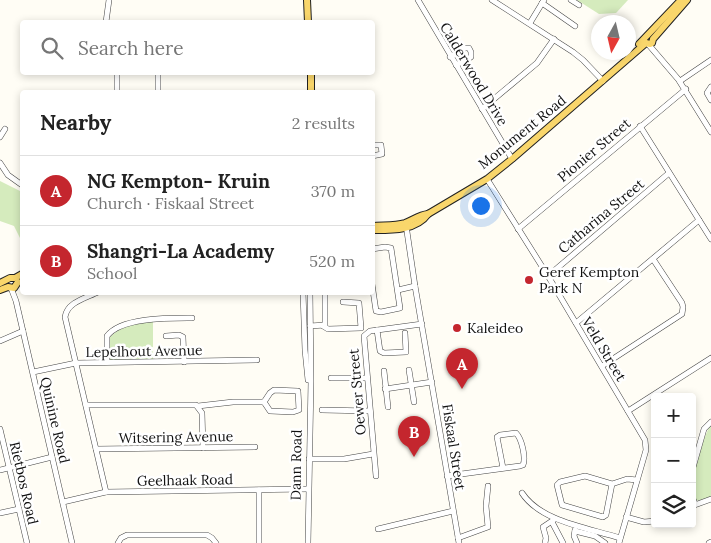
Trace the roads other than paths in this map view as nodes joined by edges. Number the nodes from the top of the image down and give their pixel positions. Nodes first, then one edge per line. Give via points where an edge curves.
1 (109, 0) edge
2 (307, 0) edge
3 (418, 0) edge
4 (492, 0) edge
5 (571, 0) edge
6 (681, 0) edge
7 (687, 0) edge
8 (543, 1) edge
9 (579, 5) dead end
10 (106, 20) edge
11 (308, 20) edge
12 (530, 23) junction
13 (575, 26) dead end
14 (554, 39) junction
15 (649, 40) junction
16 (450, 57) junction
17 (711, 60) edge
18 (456, 65) junction
19 (116, 75) edge
20 (158, 75) edge
21 (310, 75) edge
22 (603, 81) junction
23 (680, 81) junction
24 (711, 87) edge
25 (686, 89) junction
26 (117, 90) edge
27 (158, 90) edge
28 (311, 90) edge
29 (711, 100) edge
30 (482, 109) junction
31 (640, 126) junction
32 (5, 129) dead end
33 (711, 132) edge
34 (0, 137) edge
35 (375, 145) edge
36 (375, 155) edge
37 (512, 159) junction
38 (0, 163) edge
39 (670, 173) junction
40 (487, 179) junction
41 (20, 184) edge
42 (699, 220) junction
43 (404, 225) junction
44 (375, 226) edge
45 (518, 229) junction
46 (375, 230) edge
47 (711, 239) edge
48 (375, 248) edge
49 (653, 259) junction
50 (548, 276) junction
51 (0, 283) edge
52 (14, 283) edge
53 (415, 286) junction
54 (0, 290) edge
55 (398, 290) junction
56 (92, 295) edge
57 (303, 295) edge
58 (310, 295) edge
59 (325, 295) edge
60 (373, 295) edge
61 (343, 302) dead end
62 (192, 318) dead end
63 (576, 323) junction
64 (422, 324) junction
65 (310, 326) junction
66 (323, 326) junction
67 (377, 330) junction
68 (23, 331) junction
69 (405, 333) dead end
70 (166, 336) dead end
71 (0, 341) edge
72 (711, 358) edge
73 (257, 360) dead end
74 (107, 362) junction
75 (184, 362) junction
76 (76, 363) junction
77 (602, 366) junction
78 (409, 370) dead end
79 (384, 371) dead end
80 (32, 372) junction
81 (331, 378) dead end
82 (367, 378) junction
83 (432, 382) junction
84 (412, 386) junction
85 (310, 388) junction
86 (385, 389) junction
87 (264, 402) junction
88 (414, 402) dead end
89 (86, 405) junction
90 (198, 406) junction
91 (388, 407) dead end
92 (322, 410) dead end
93 (628, 410) junction
94 (370, 411) junction
95 (711, 422) edge
96 (0, 429) edge
97 (255, 447) dead end
98 (203, 448) junction
99 (96, 449) junction
100 (373, 454) junction
101 (696, 456) edge
102 (52, 457) junction
103 (309, 459) junction
104 (9, 467) junction
105 (503, 468) junction
106 (0, 470) edge
107 (376, 476) dead end
108 (447, 476) junction
109 (637, 480) junction
110 (612, 484) junction
111 (488, 486) dead end
112 (308, 489) junction
113 (260, 490) junction
114 (106, 492) junction
115 (522, 493) dead end
116 (711, 498) edge
117 (63, 502) junction
118 (696, 504) edge
119 (19, 509) junction
120 (454, 511) junction
121 (0, 513) edge
122 (626, 517) junction
123 (554, 520) junction
124 (651, 521) edge
125 (577, 525) junction
126 (378, 529) dead end
127 (574, 532) junction
128 (458, 540) edge
129 (620, 540) edge
130 (27, 543) edge
131 (72, 543) edge
132 (118, 543) edge
133 (216, 543) edge
134 (259, 543) edge
135 (308, 543) edge
136 (544, 543) edge
137 (563, 543) edge
138 (576, 543) edge
139 (605, 543) edge

1 - 10 street
2 - 11 main road
3 - 16 street, Calderwood Drive
4 - 12 street
5 - 9 street
6 - 15 main road, Monument Road
7 - 15 main road, Monument Road
8 - 12 street
8 - 13 street
12 - 14 street
14 - 22 street via 583,60
14 - 30 street via 537,63
15 - 22 main road, Monument Road via 632,50
15 - 23 street
16 - 18 street, Calderwood Drive
16 - 18 street via 466,48 471,52
17 - 23 street
18 - 30 street, Calderwood Drive
19 - 26 street
20 - 27 street
21 - 28 main road
22 - 37 main road, Monument Road
23 - 25 street
24 - 29 street via 707,93
25 - 31 street, Pionier Street
25 - 33 street
30 - 37 street, Calderwood Drive
31 - 39 street
31 - 45 street, Pionier Street
32 - 34 street
35 - 36 street via 380,145 382,154
37 - 40 main road, Monument Road
38 - 41 street via 8,175
39 - 42 street
39 - 50 street, Catharina Street
40 - 43 main road, Monument Road via 424,219
40 - 45 street, Veld Street
42 - 47 street
42 - 49 street
43 - 44 main road, Monument Road
43 - 46 main road, Monument Road
43 - 53 street, Fiskaal Street
45 - 50 street, Veld Street
48 - 55 street via 391,248
49 - 63 street
49 - 77 street via 682,303 682,314
50 - 63 street, Veld Street
51 - 52 main road
52 - 54 main road
52 - 68 street, Quinine Road
53 - 55 street
53 - 64 street, Fiskaal Street
55 - 60 street via 400,308 378,312
56 - 76 street via 66,312
57 - 85 street, Dann Road
58 - 65 street, Dann Road
59 - 66 street
61 - 66 street via 359,303 361,328 328,329
62 - 74 street via 149,319 116,329 107,336
63 - 77 street, Veld Street
64 - 67 street
64 - 83 street, Fiskaal Street
65 - 66 street
65 - 85 street, Dann Road
67 - 69 street via 380,351 384,353 406,352
67 - 82 street, Oewer Street via 364,336
68 - 71 street
68 - 80 street, Quinine Road
70 - 75 street via 183,337
72 - 93 street
73 - 75 street, Lepelhout Avenue
74 - 75 street, Lepelhout Avenue
74 - 76 street, Lepelhout Avenue
76 - 80 street, Lepelhout Avenue
76 - 89 street
77 - 93 street, Veld Street
78 - 84 street
79 - 86 street
80 - 102 street, Quinine Road
81 - 82 street
82 - 94 street, Oewer Street
83 - 84 street
83 - 108 street, Fiskaal Street
84 - 86 street
84 - 88 street
85 - 103 street, Dann Road
86 - 91 street
87 - 87 street via 274,390 299,392 299,409 296,412 272,412
87 - 90 street
89 - 90 street
89 - 99 street
90 - 98 street via 202,413
92 - 94 street
93 - 109 street, Veld Street via 646,443
94 - 100 street, Oewer Street
95 - 101 street via 702,434
96 - 104 street, Rietbos Road
97 - 98 street, Witsering Avenue
98 - 99 street, Witsering Avenue
99 - 114 street
100 - 103 street via 344,459
100 - 107 street, Oewer Street
102 - 104 street
102 - 117 street, Quinine Road
103 - 112 street, Dann Road
104 - 106 street
104 - 119 street, Rietbos Road
105 - 105 street via 525,463 516,433 497,437
105 - 108 street
108 - 120 street, Fiskaal Street
109 - 110 street via 627,479
109 - 122 street, Veld Street
110 - 110 street via 585,476 560,482 557,485 560,503 603,517
111 - 128 street via 488,527
112 - 113 street, Geelhaak Road
112 - 135 street, Dann Road
113 - 114 street, Geelhaak Road
113 - 134 street
114 - 117 street, Geelhaak Road
115 - 123 street
116 - 118 street
117 - 131 street, Quinine Road
119 - 121 street
119 - 130 street, Rietbos Road
120 - 126 street
120 - 128 street, Fiskaal Street
122 - 124 street
122 - 129 street, Veld Street
123 - 125 street
123 - 136 street via 543,527
123 - 137 street
125 - 127 street
125 - 129 street
127 - 138 street
127 - 139 street via 595,536
132 - 133 street via 127,535 209,536

